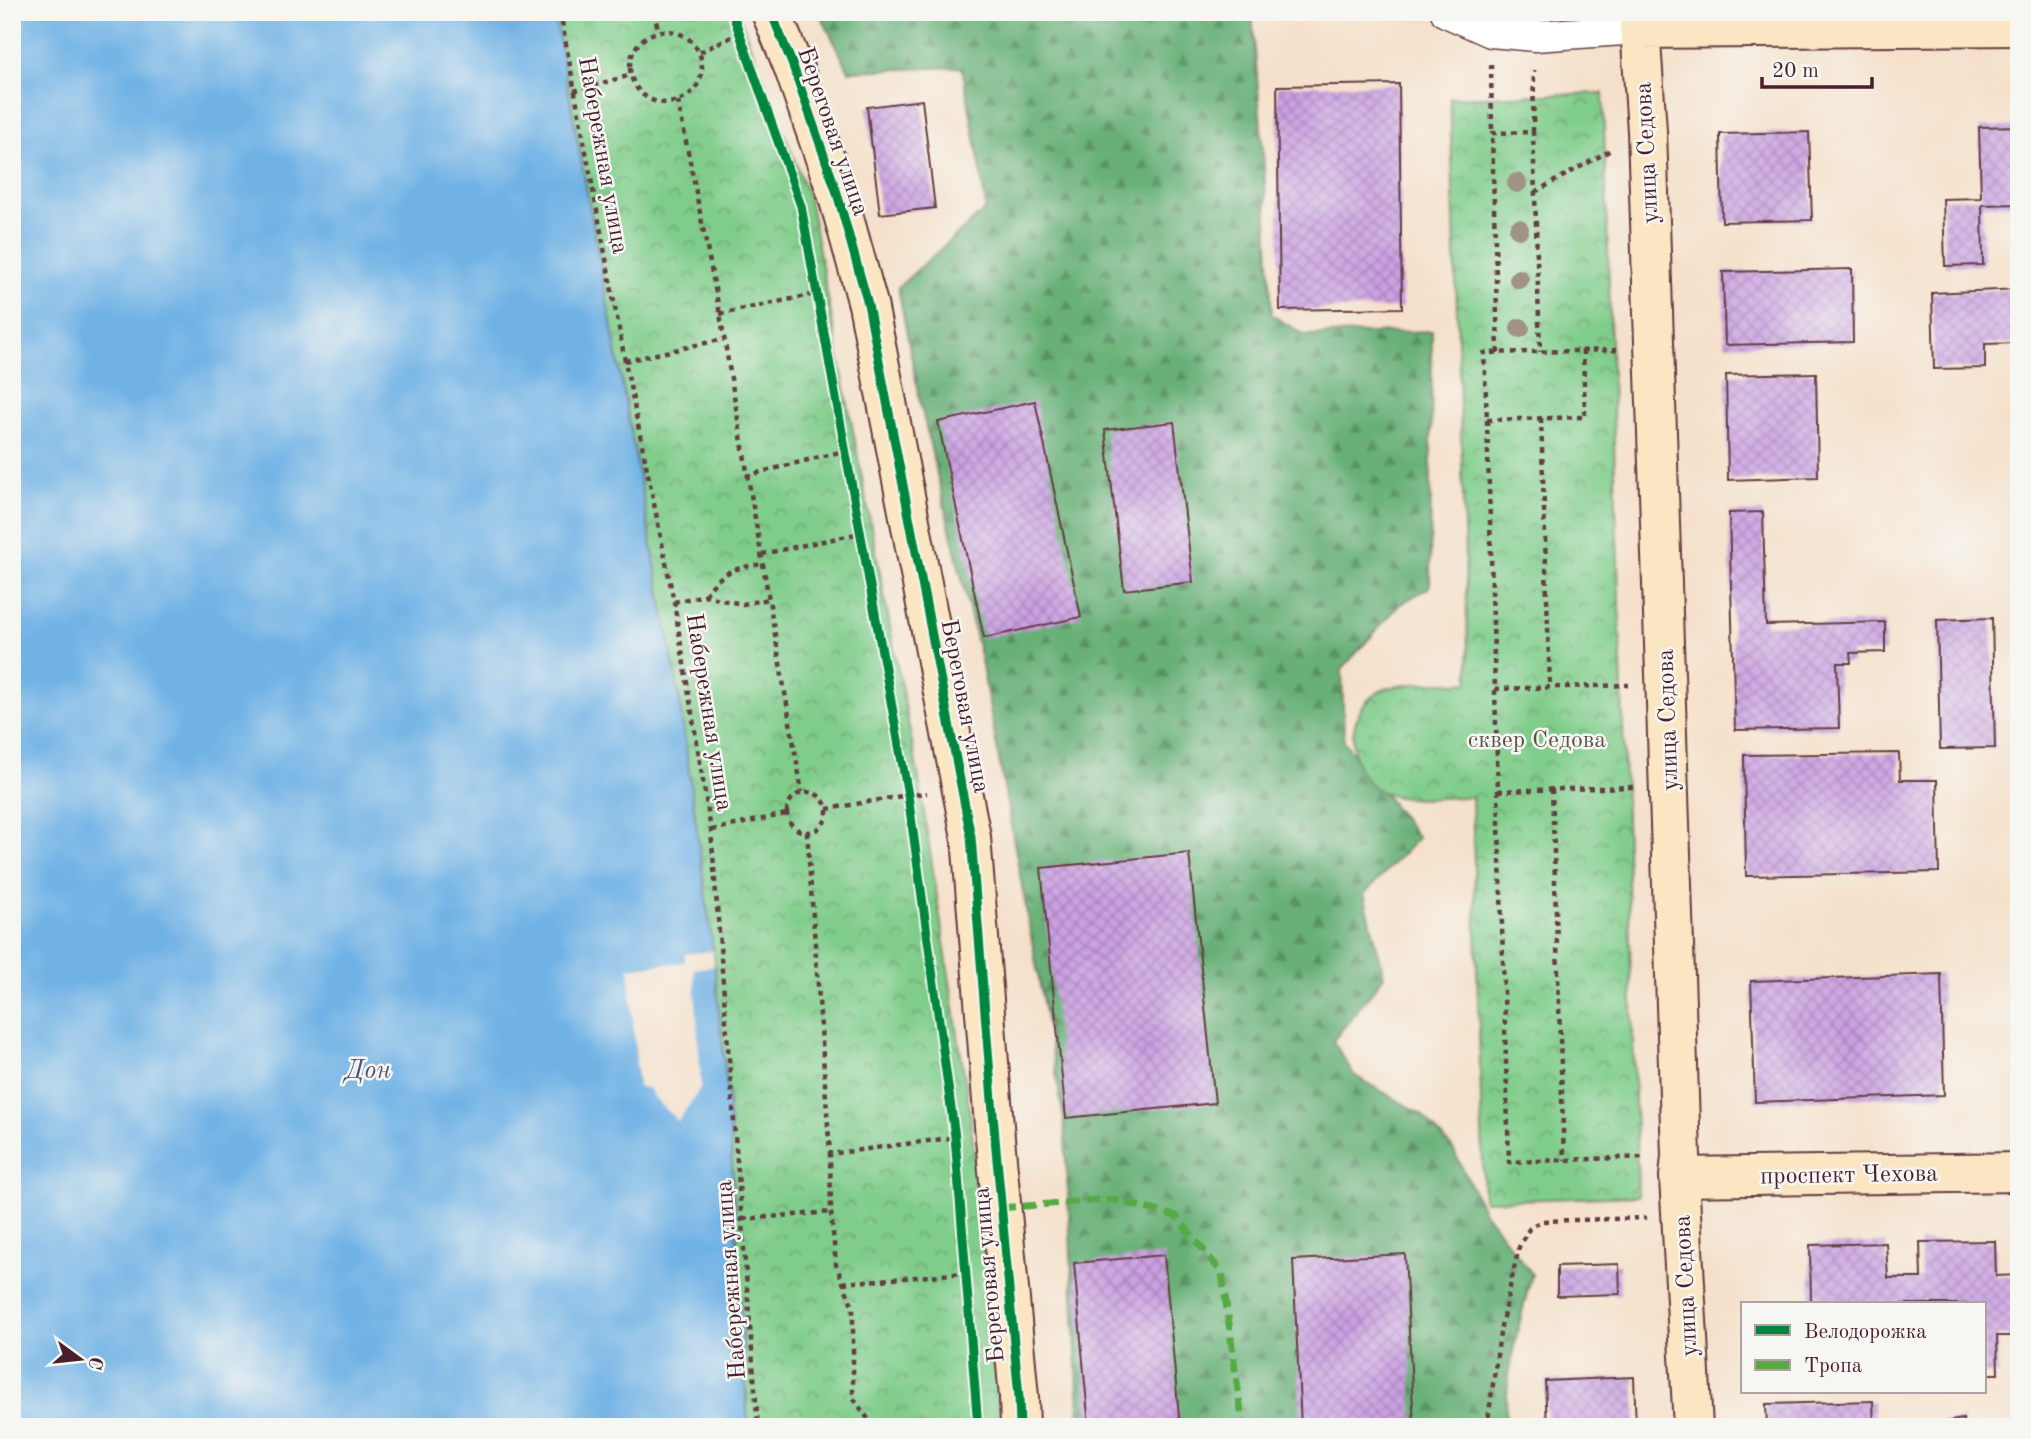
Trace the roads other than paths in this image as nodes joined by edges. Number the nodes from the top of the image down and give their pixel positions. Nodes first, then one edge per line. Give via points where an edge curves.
1 (1446, 12) edge
2 (753, 18) edge
3 (1639, 21) edge
4 (2019, 26) edge
5 (1680, 1166) junction
6 (2019, 1172) edge
7 (1020, 1422) edge
8 (1693, 1427) edge

1 - 3 street via 1491,32 1535,36
2 - 7 street, Береговая улица via 793,66 837,193 868,304 971,837
3 - 4 street
3 - 5 street, улица Седова via 1647,131
5 - 6 street, проспект Чехова
5 - 8 street, улица Седова

